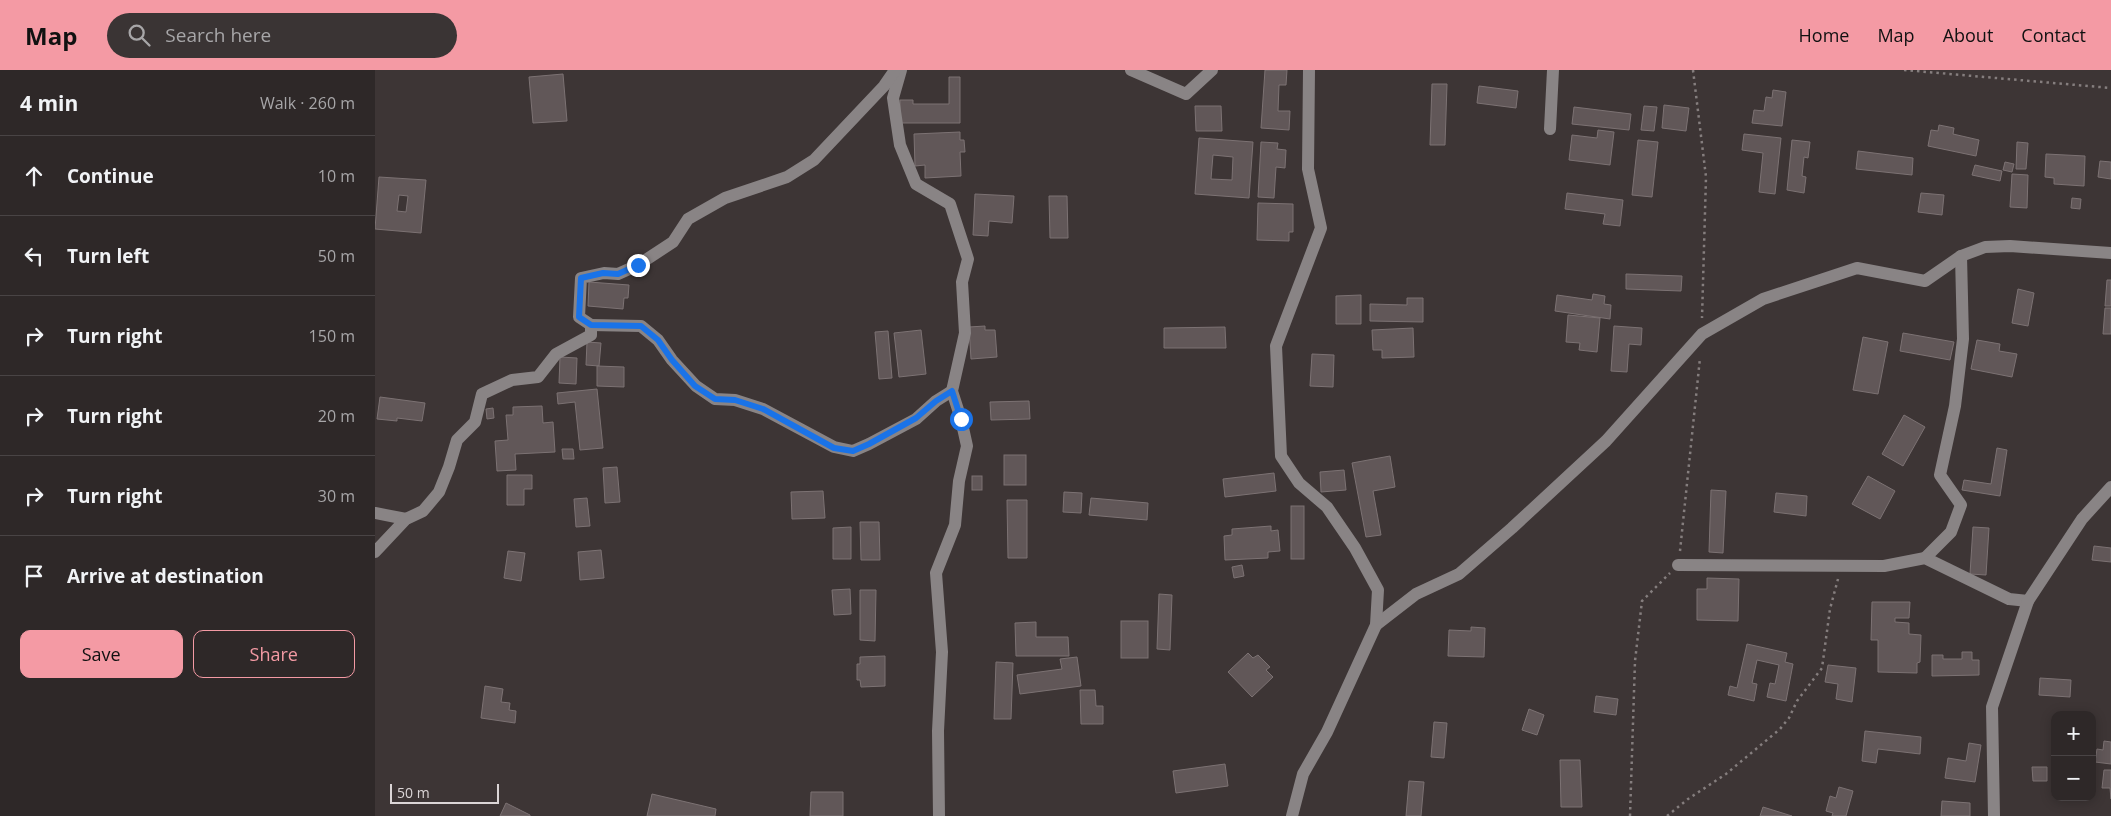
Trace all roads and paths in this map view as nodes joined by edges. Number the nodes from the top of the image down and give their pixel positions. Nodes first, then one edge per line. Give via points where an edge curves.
1 (895, 70) edge
2 (901, 70) edge
3 (1131, 70) edge
4 (1212, 70) edge
5 (1309, 70) edge
6 (1553, 70) edge
7 (1693, 70) edge
8 (1904, 70) edge
9 (2111, 88) edge
10 (1550, 129) dead end
11 (2111, 253) edge
12 (1961, 256) junction
13 (591, 325) junction
14 (1702, 334) junction
15 (952, 391) junction
16 (2111, 487) edge
17 (375, 512) edge
18 (406, 519) junction
19 (375, 552) edge
20 (1925, 558) junction
21 (1678, 564) junction
22 (1841, 566) junction
23 (2028, 601) junction
24 (1376, 625) junction
25 (939, 816) edge
26 (1292, 816) edge
27 (1630, 816) edge
28 (1667, 816) edge
29 (1993, 816) edge

1 - 13 street via 885,86 814,160 787,177 725,198 688,219 673,242 638,265 618,274 603,273 581,278 579,317
2 - 15 street via 893,98 899,145 916,184 949,204 969,259 961,282 965,333
3 - 4 street via 1186,94
5 - 24 street via 1308,169 1321,228 1276,346 1281,456 1299,483 1327,507 1355,548 1378,590
6 - 10 street
7 - 14 path via 1706,177
8 - 9 path
11 - 12 street via 2010,246 1985,247
12 - 14 street via 1925,281 1857,268 1763,299
12 - 20 street via 1963,340 1955,406 1940,475 1961,505 1951,532
13 - 15 street via 641,326 658,340 695,386 715,399 735,400 763,409 834,448 853,451 869,444 916,418
13 - 18 street via 591,335 556,354 538,377 512,380 482,394 475,422 457,440 439,492 423,511
14 - 21 path
14 - 24 street via 1606,441 1512,528 1459,574 1416,594
15 - 25 street via 967,446 959,482 955,525 937,573 941,652
16 - 23 street via 2082,519
17 - 18 street
18 - 19 street
20 - 22 street via 1884,566
20 - 23 street via 2009,600
21 - 22 street
21 - 27 path via 1642,601 1635,661
22 - 28 path via 1830,609 1822,668 1797,701 1789,718 1726,774
23 - 29 street via 1992,707
24 - 26 street via 1327,732 1303,774

